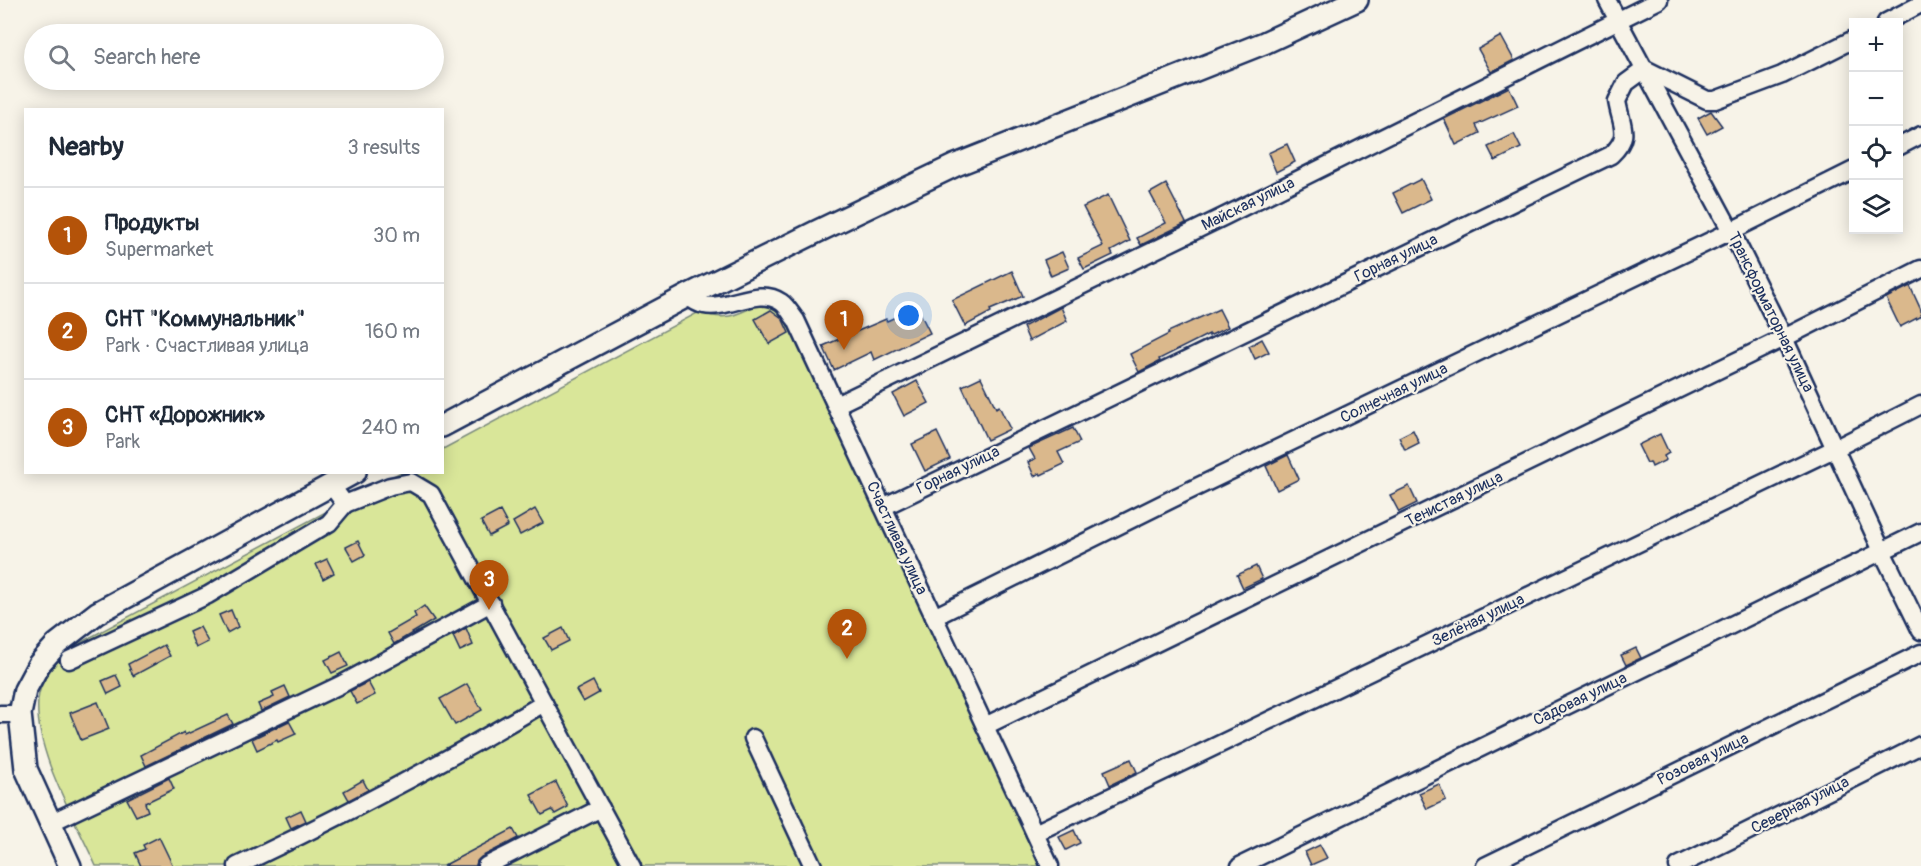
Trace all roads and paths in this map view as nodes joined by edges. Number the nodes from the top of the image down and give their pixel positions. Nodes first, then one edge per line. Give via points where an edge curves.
1 (1357, 0) edge
2 (1607, 0) edge
3 (1659, 0) edge
4 (1921, 4) edge
5 (1894, 18) edge
6 (1617, 21) junction
7 (1849, 42) edge
8 (1645, 69) junction
9 (1921, 135) edge
10 (1903, 145) edge
11 (1849, 172) edge
12 (1731, 231) junction
13 (1921, 269) edge
14 (687, 296) junction
15 (1784, 338) junction
16 (836, 405) junction
17 (1921, 405) edge
18 (444, 425) edge
19 (1836, 448) junction
20 (351, 474) edge
21 (331, 485) junction
22 (345, 504) junction
23 (883, 507) junction
24 (1921, 532) edge
25 (1882, 551) junction
26 (491, 603) junction
27 (934, 617) junction
28 (1921, 631) edge
29 (1921, 653) edge
30 (69, 660) dead end
31 (544, 703) junction
32 (10, 714) edge
33 (985, 726) junction
34 (753, 738) dead end
35 (1921, 745) edge
36 (601, 808) junction
37 (50, 823) junction
38 (1035, 833) junction
39 (1496, 864) edge
40 (70, 866) edge
41 (237, 866) edge
42 (486, 866) edge
43 (632, 866) edge
44 (813, 866) edge
45 (1050, 866) edge
46 (1240, 866) edge
47 (1678, 866) edge

1 - 14 main road via 1264,43 956,165
2 - 6 street, Трансформаторная улица
3 - 6 street, Майская улица
4 - 5 street
6 - 8 street, Трансформаторная улица
6 - 16 street, Майская улица
7 - 8 street via 1782,75 1714,100
8 - 12 street, Трансформаторная улица
8 - 23 street, Горная улица via 1626,83 1617,101 1623,139 1611,155
9 - 10 street
11 - 12 street, Солнечная улица
12 - 15 street, Трансформаторная улица
12 - 27 street, Солнечная улица
13 - 15 street, Тенистая улица
14 - 16 street, Счастливая улица via 701,305 715,306 761,296 783,303 796,320
14 - 18 main road
15 - 19 street, Трансформаторная улица
15 - 33 street, Тенистая улица
16 - 23 street, Счастливая улица
17 - 19 street, Зелёная улица
19 - 25 street, Трансформаторная улица
19 - 38 street, Зелёная улица
20 - 21 main road
21 - 22 street
21 - 32 main road via 97,613 57,644 39,664
22 - 26 street via 411,482 431,494
22 - 30 street via 328,523 208,595
23 - 27 street, Счастливая улица
24 - 25 street, Садовая улица
25 - 28 street, Трансформаторная улица
25 - 46 street, Садовая улица
26 - 31 street
26 - 37 street via 340,685
27 - 33 street, Счастливая улица
29 - 39 street, Розовая улица
31 - 36 street
31 - 41 street via 298,838
32 - 37 main road via 26,769
33 - 38 street, Счастливая улица
34 - 44 street
35 - 47 street, Северная улица
36 - 42 street
36 - 43 street
37 - 40 main road
38 - 45 street, Счастливая улица

